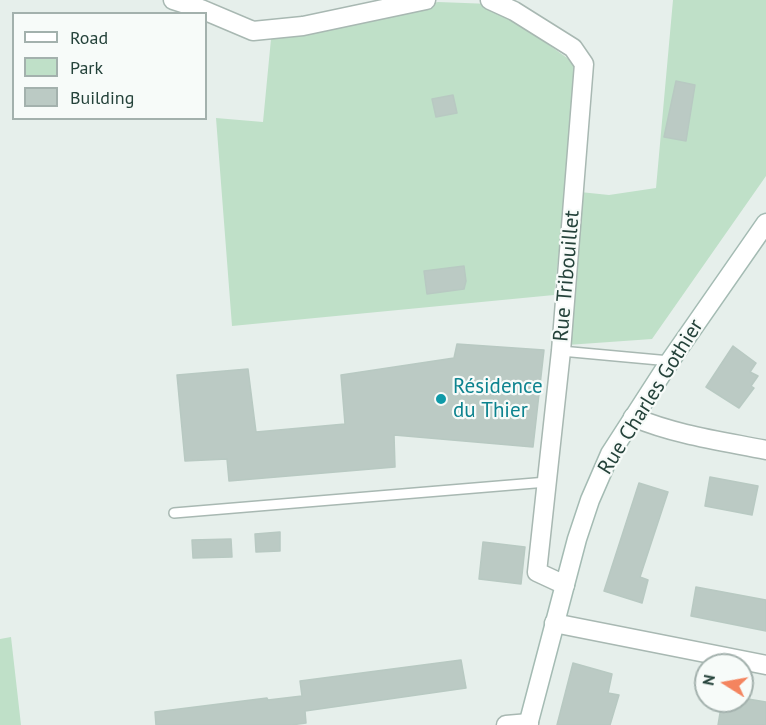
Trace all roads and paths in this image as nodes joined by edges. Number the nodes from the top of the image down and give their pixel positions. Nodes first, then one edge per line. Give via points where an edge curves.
1 (173, 0) edge
2 (426, 0) edge
3 (490, 0) edge
4 (764, 228) edge
5 (561, 351) junction
6 (670, 361) junction
7 (633, 417) junction
8 (766, 450) edge
9 (547, 482) junction
10 (174, 513) dead end
11 (565, 585) junction
12 (554, 623) junction
13 (766, 665) edge
14 (529, 724) edge
15 (506, 725) edge

1 - 2 street via 253,31 303,26
3 - 5 street, Rue Tribouillet via 573,48 584,64
4 - 6 street, Rue Charles Gothier
5 - 6 lane
5 - 9 street, Rue Tribouillet
6 - 7 street, Rue Charles Gothier
7 - 8 street via 681,434
7 - 11 street, Rue Charles Gothier via 610,454 590,500
9 - 10 lane
9 - 11 street, Rue Tribouillet via 537,572
11 - 12 street, Rue Charles Gothier
12 - 13 street
12 - 14 street, Rue Charles Gothier
14 - 15 street

